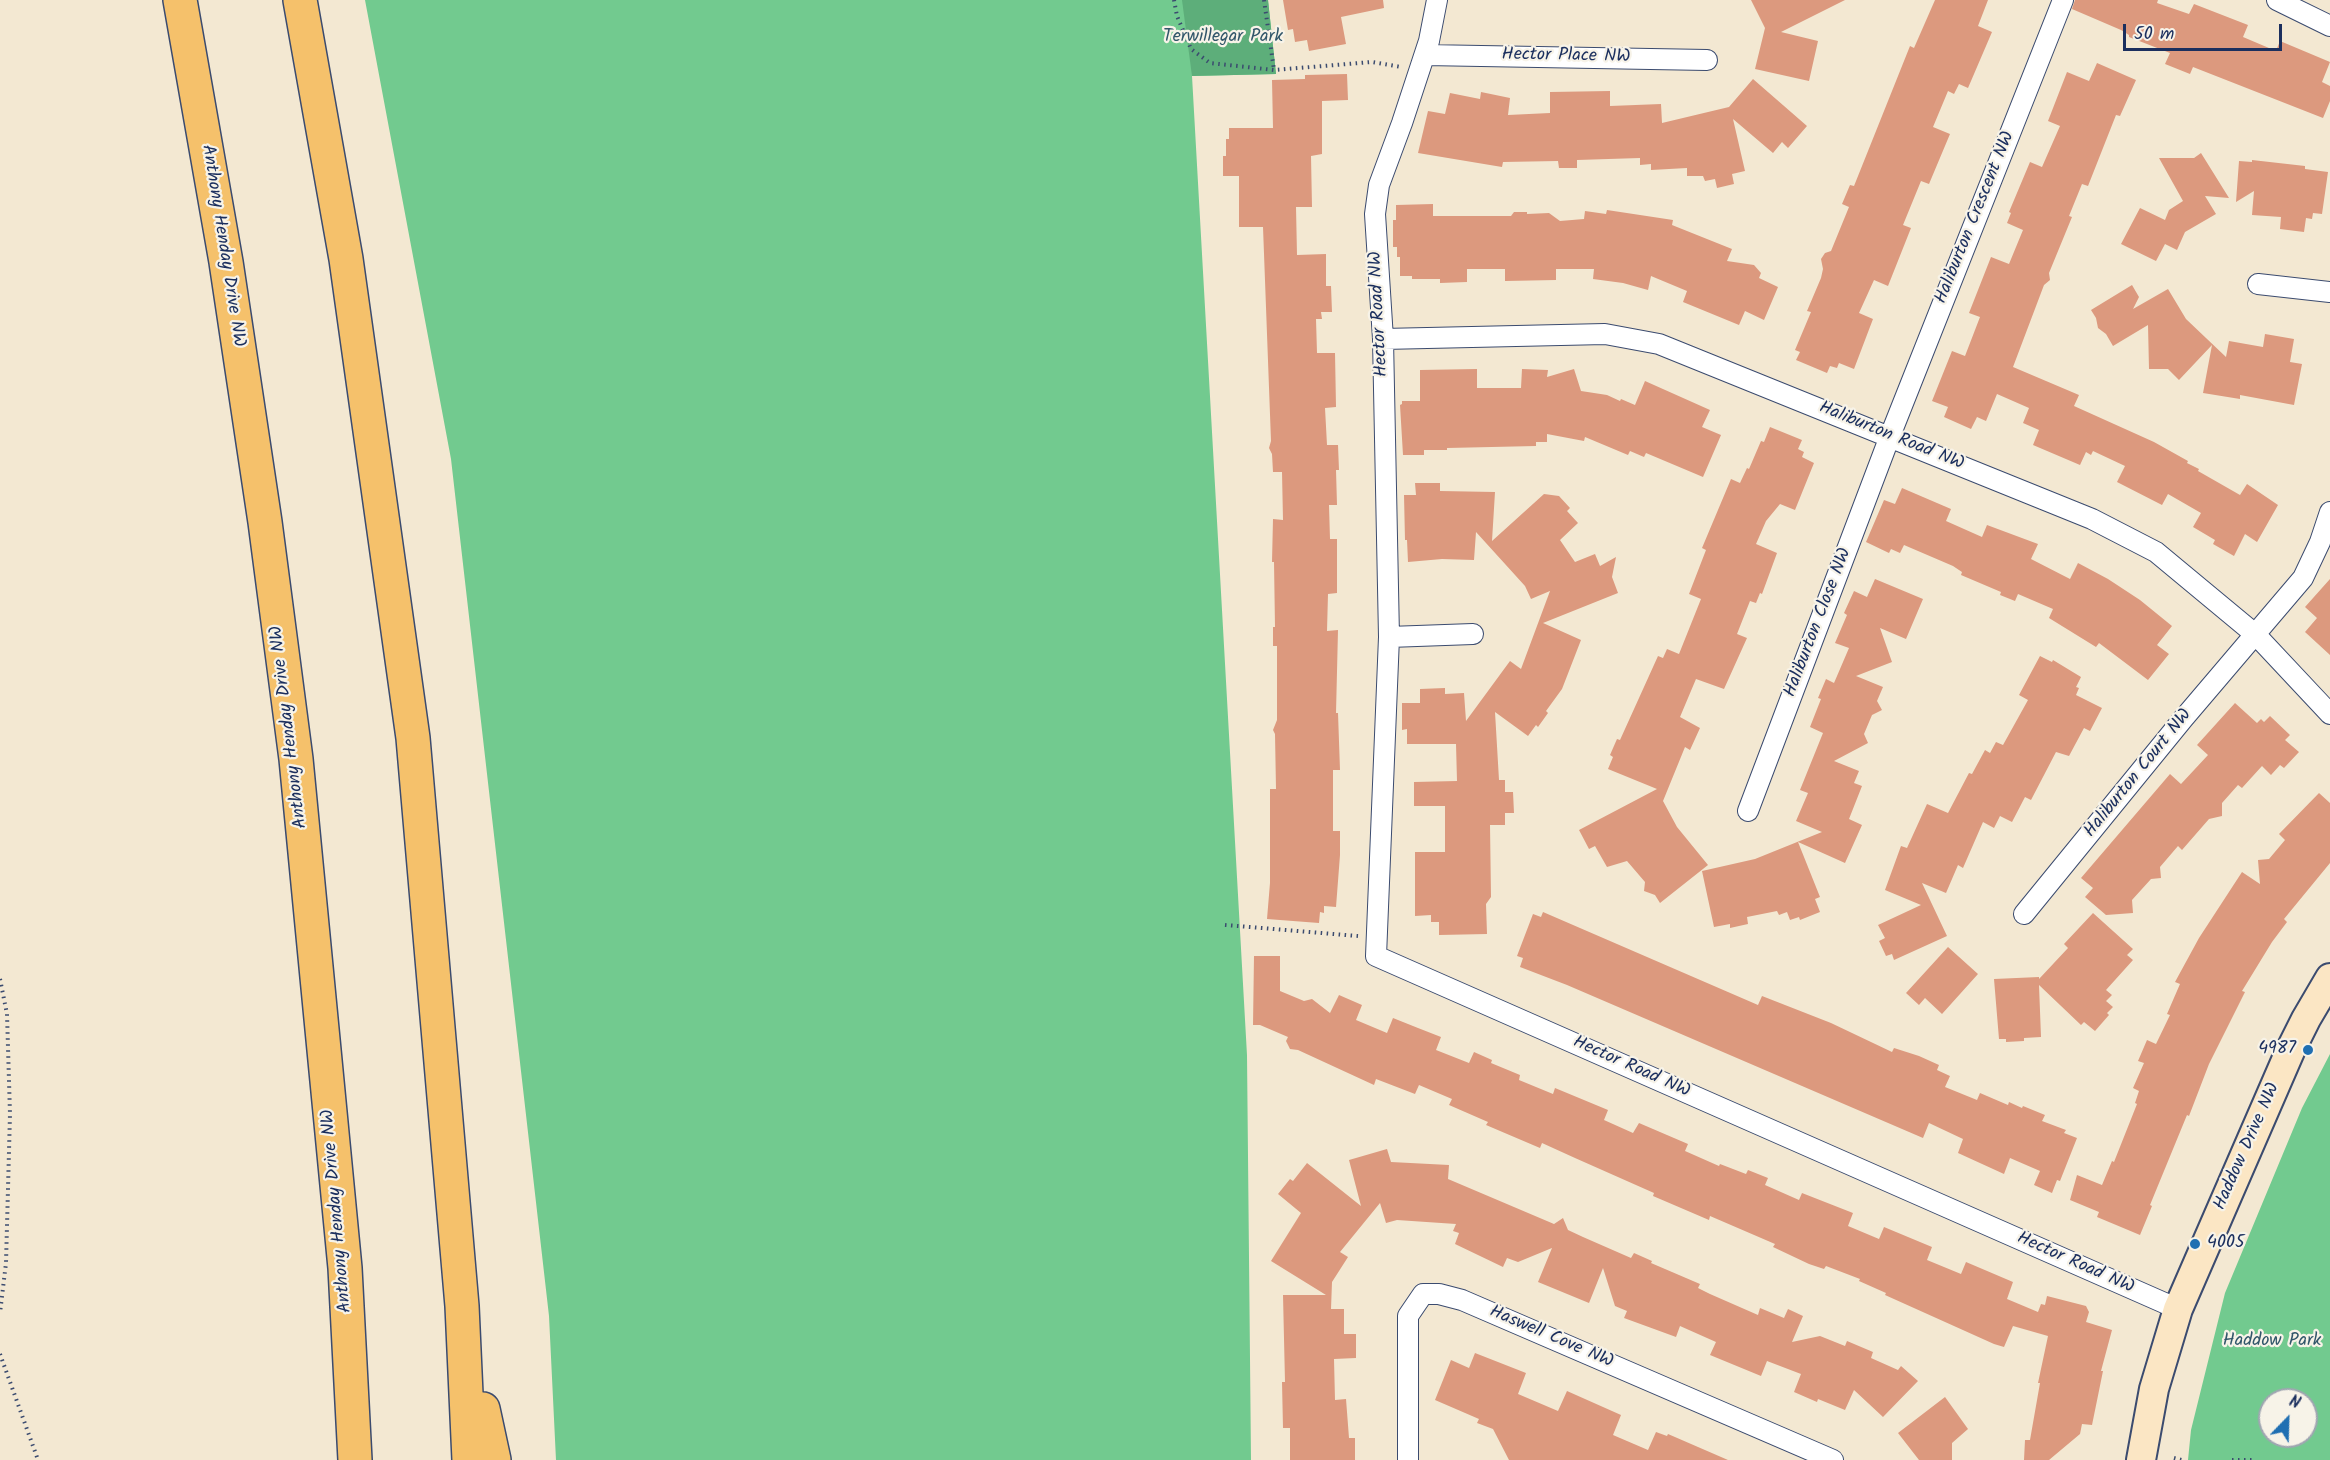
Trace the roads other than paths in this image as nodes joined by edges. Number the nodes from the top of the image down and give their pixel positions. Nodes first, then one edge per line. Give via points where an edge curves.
1 (180, 0) edge
2 (300, 0) edge
3 (1437, 0) edge
4 (2063, 0) edge
5 (2277, 0) edge
6 (2330, 27) edge
7 (1707, 60) dead end
8 (1422, 63) junction
9 (2258, 284) dead end
10 (2330, 292) edge
11 (1383, 339) junction
12 (1890, 436) junction
13 (2330, 512) edge
14 (1473, 634) dead end
15 (2256, 635) junction
16 (1389, 637) junction
17 (2330, 714) edge
18 (1748, 811) dead end
19 (2024, 914) dead end
20 (2330, 978) edge
21 (462, 1306) junction
22 (2178, 1309) junction
23 (355, 1460) edge
24 (470, 1460) edge
25 (494, 1460) edge
26 (1408, 1460) edge
27 (1833, 1460) edge
28 (2141, 1460) edge

1 - 23 highway, Anthony Henday Drive NW via 226,262 296,759 345,1268
2 - 21 highway via 346,259 413,738
3 - 8 street, Hector Road NW
4 - 12 street, Haliburton Crescent NW
5 - 6 street
7 - 8 street, Hector Place NW
8 - 11 street, Hector Road NW via 1379,185 1375,214
9 - 10 street
11 - 12 street, Haliburton Road NW via 1605,334 1659,344
11 - 16 street, Hector Road NW
12 - 15 street, Haliburton Road NW via 2092,519 2156,552
12 - 18 street, Haliburton Close NW
13 - 15 street via 2303,578
14 - 16 street
15 - 17 street, Haliburton Road NW
15 - 19 street, Haliburton Court NW
16 - 22 street, Hector Road NW via 1376,956
20 - 22 street, Haddow Drive NW via 2291,1049
21 - 24 highway
21 - 25 highway
22 - 28 street, Haddow Drive NW via 2154,1389
26 - 27 street, Haswell Cove NW via 1408,1316 1423,1294 1462,1300

